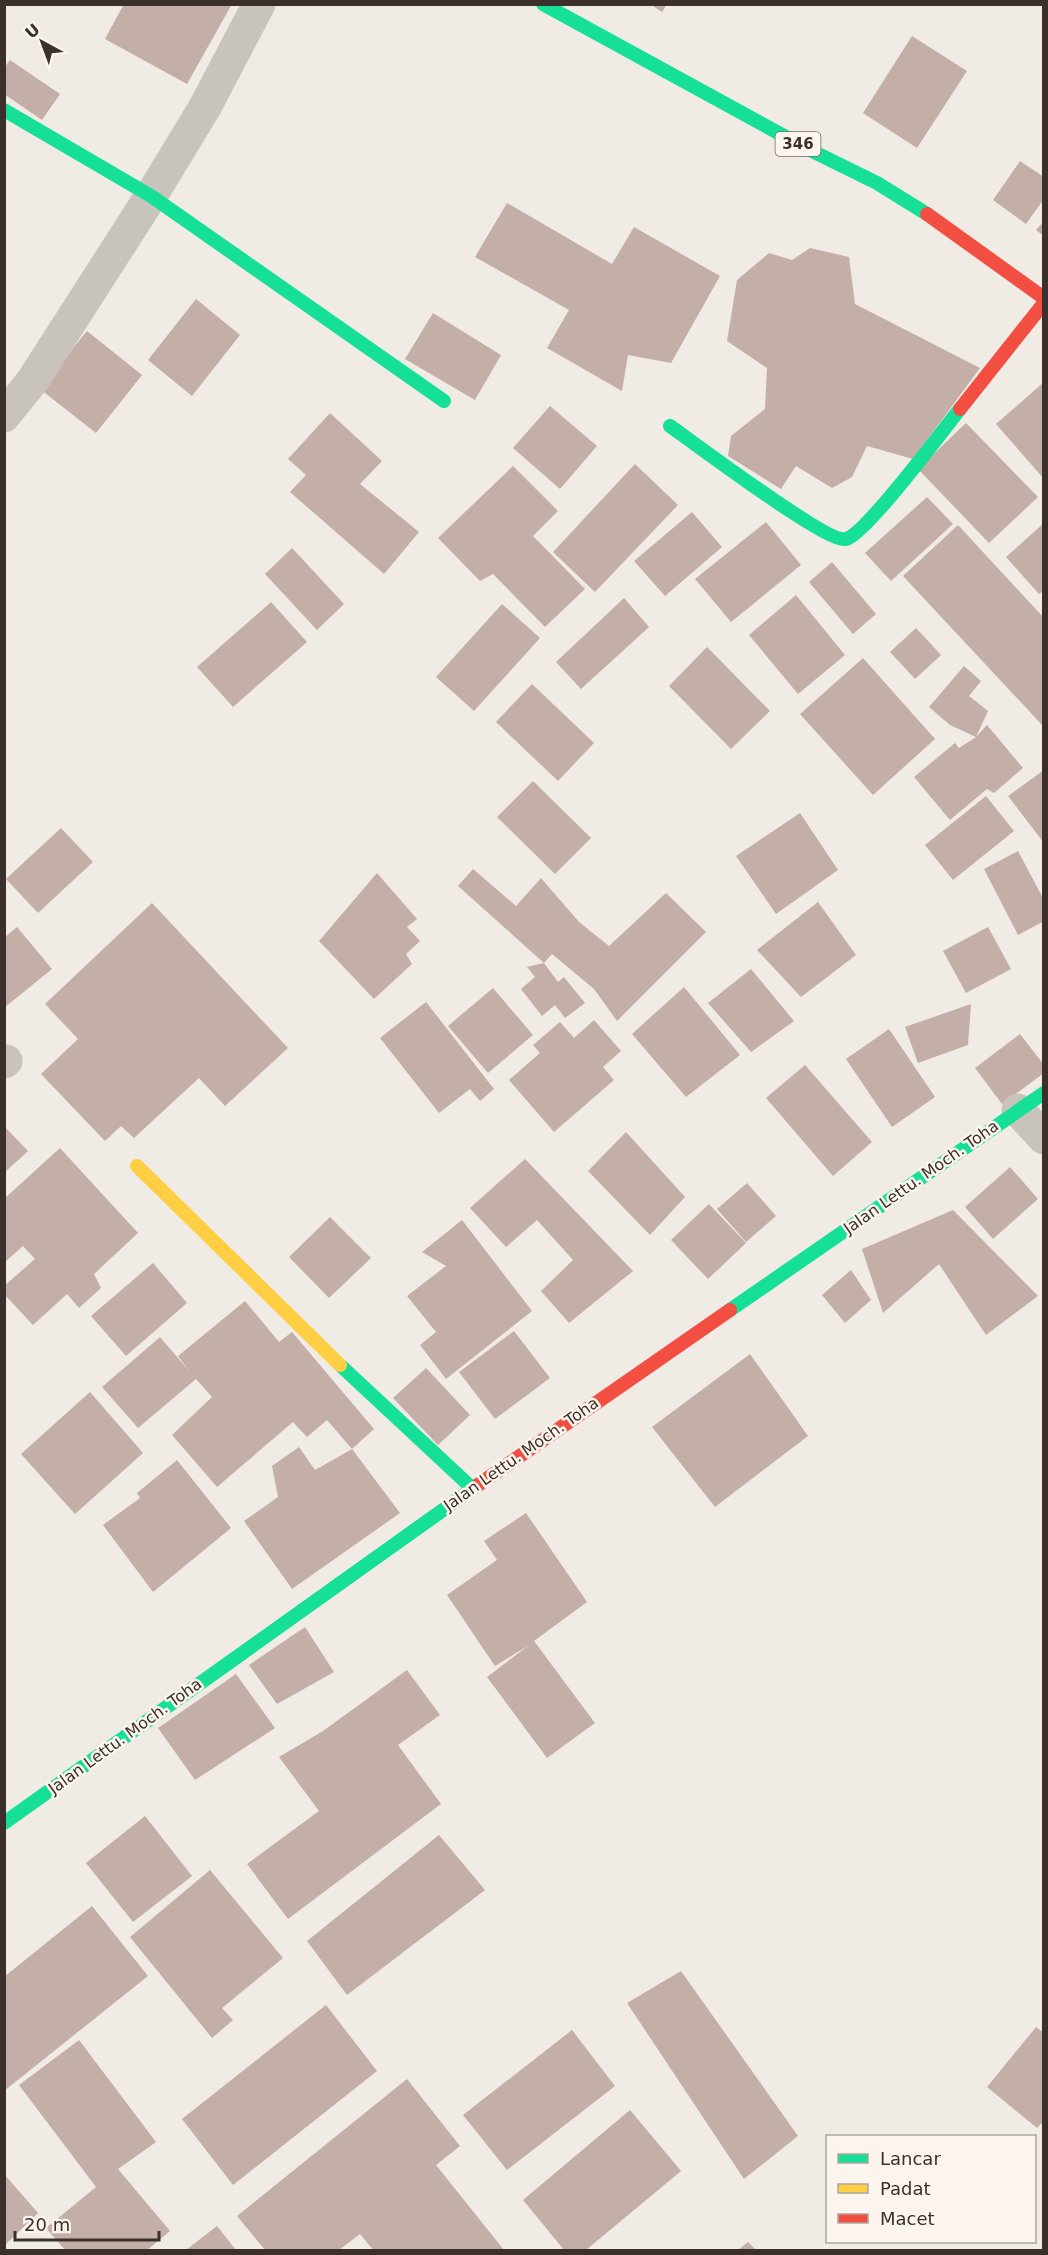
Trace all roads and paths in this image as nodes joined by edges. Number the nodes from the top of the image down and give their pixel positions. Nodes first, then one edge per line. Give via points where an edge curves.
1 (259, 4) edge
2 (543, 4) edge
3 (4, 110) edge
4 (152, 196) junction
5 (1044, 298) edge
6 (1044, 303) edge
7 (444, 401) dead end
8 (4, 416) edge
9 (670, 426) dead end
10 (1031, 1101) edge
11 (1044, 1138) edge
12 (137, 1166) dead end
13 (472, 1488) junction
14 (4, 1824) edge

1 - 4 street via 206,107
2 - 5 street, 346 via 877,183 938,220
3 - 4 street
4 - 7 street
4 - 8 street via 33,380
6 - 9 street via 868,523 847,539 839,539 801,518
10 - 11 street
10 - 13 street, Jalan Lettu. Moch. Toha
12 - 13 street via 371,1396
13 - 14 street, Jalan Lettu. Moch. Toha

